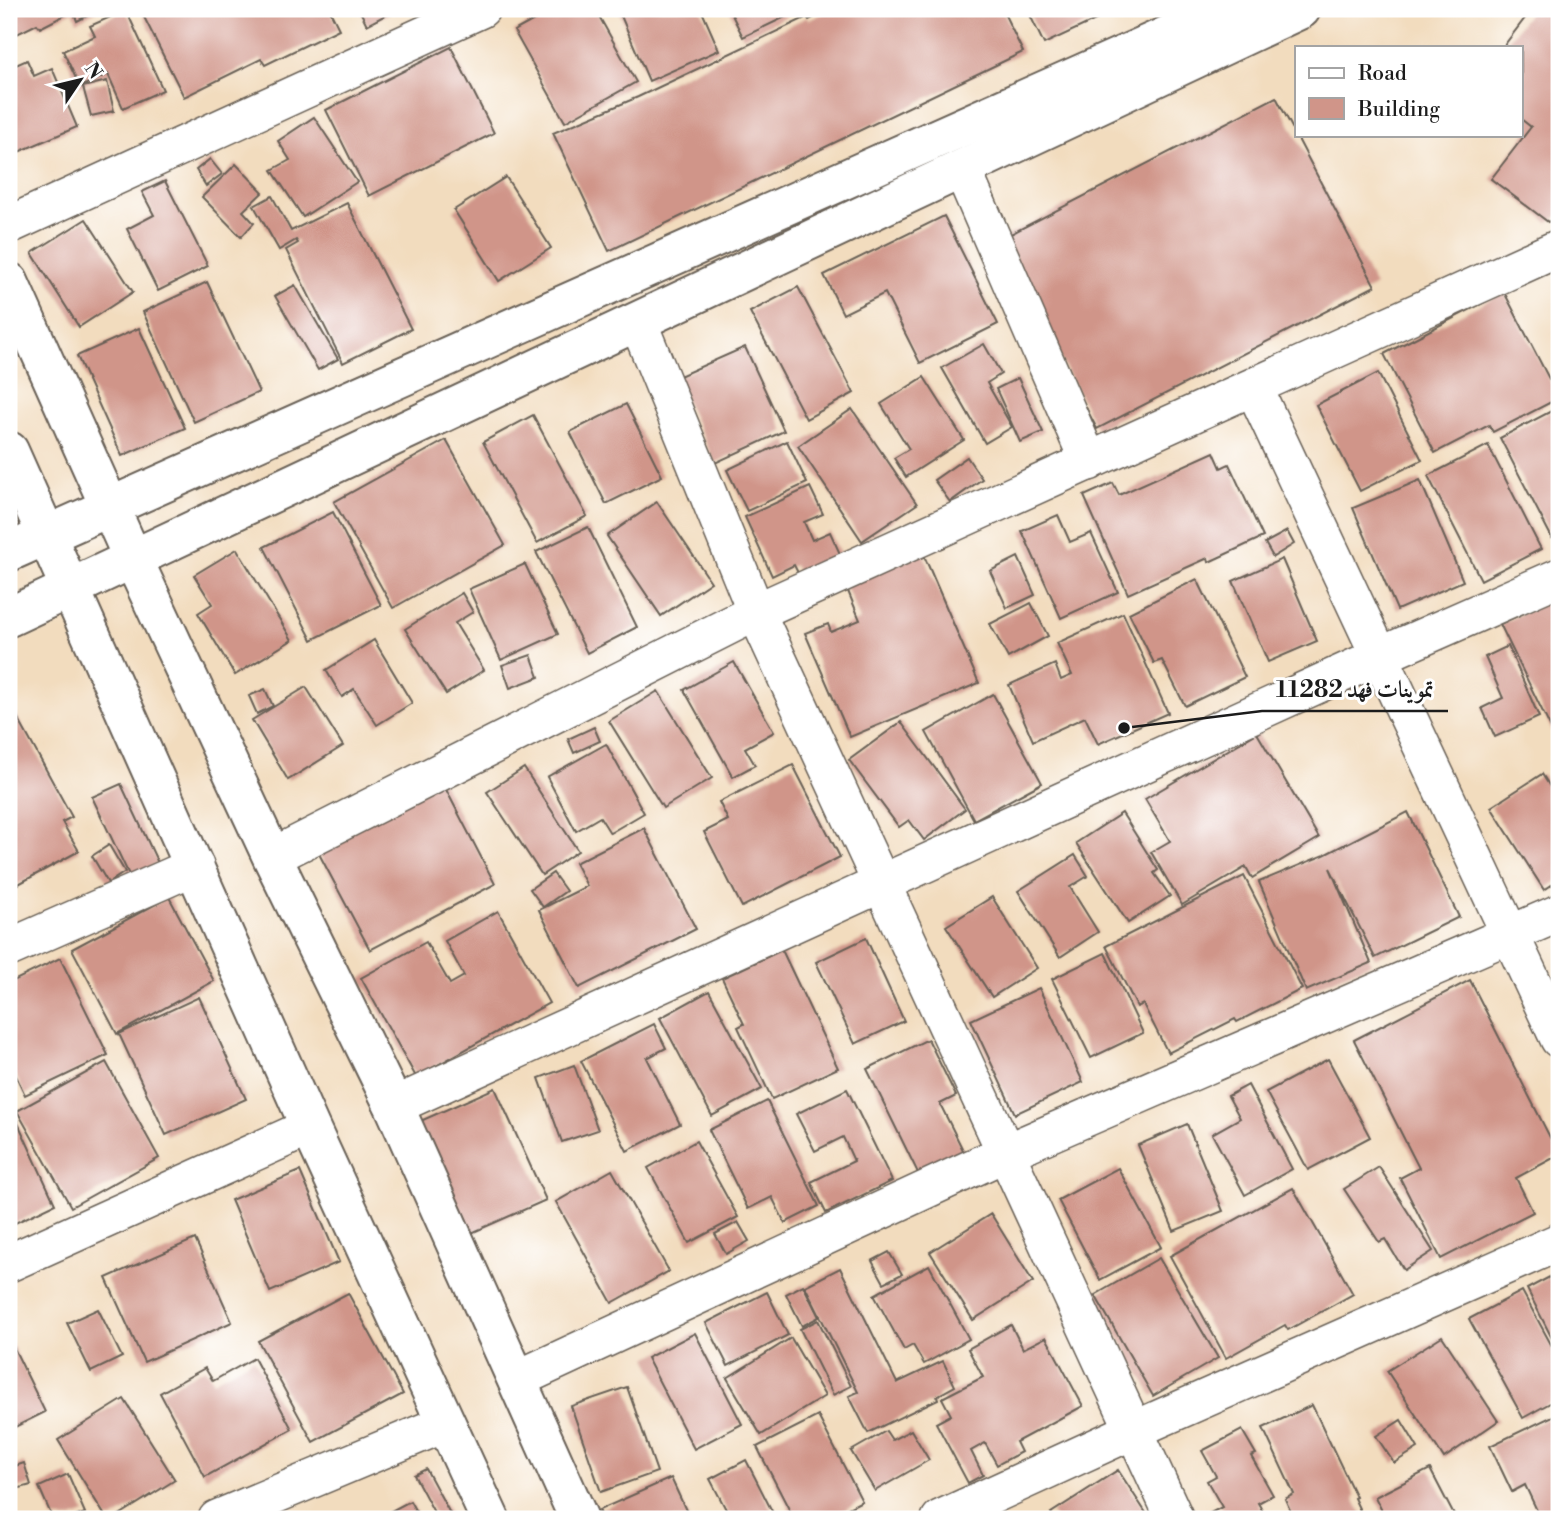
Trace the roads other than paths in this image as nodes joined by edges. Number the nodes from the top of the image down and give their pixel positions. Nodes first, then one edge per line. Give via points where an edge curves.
1 (1227, 9) edge
2 (1301, 9) edge
3 (469, 11) edge
4 (962, 169) junction
5 (9, 225) edge
6 (1559, 248) edge
7 (9, 282) edge
8 (638, 322) junction
9 (1254, 388) junction
10 (9, 451) edge
11 (1088, 462) junction
12 (110, 506) junction
13 (47, 535) junction
14 (9, 552) edge
15 (133, 559) junction
16 (1559, 577) edge
17 (70, 589) junction
18 (757, 612) junction
19 (9, 617) edge
20 (1380, 656) junction
21 (272, 857) junction
22 (195, 866) junction
23 (882, 883) junction
24 (1559, 913) edge
25 (1511, 935) junction
26 (9, 948) edge
27 (1559, 1040) edge
28 (394, 1106) junction
29 (310, 1127) junction
30 (1007, 1152) junction
31 (1559, 1242) edge
32 (9, 1263) edge
33 (518, 1379) junction
34 (446, 1423) junction
35 (1134, 1430) junction
36 (217, 1519) edge
37 (490, 1519) edge
38 (579, 1519) edge
39 (940, 1519) edge
40 (1175, 1519) edge

1 - 12 street
2 - 4 street
3 - 5 street
4 - 8 street
4 - 11 street
6 - 9 street
7 - 12 street
8 - 15 street
8 - 18 street
9 - 11 street
9 - 20 street
10 - 13 street
11 - 18 street
12 - 13 street
12 - 15 street
13 - 14 street
13 - 17 street
15 - 17 street
15 - 21 street
16 - 20 street
17 - 19 street
17 - 22 street
18 - 21 street
18 - 23 street
20 - 23 street
20 - 25 street
21 - 28 street
22 - 26 street
22 - 29 street
23 - 28 street
23 - 30 street
24 - 25 street
25 - 27 street
25 - 30 street
28 - 33 street
29 - 32 street
29 - 34 street
30 - 33 street
30 - 35 street
31 - 35 street
33 - 38 street
34 - 36 street
34 - 37 street
35 - 39 street
35 - 40 street

